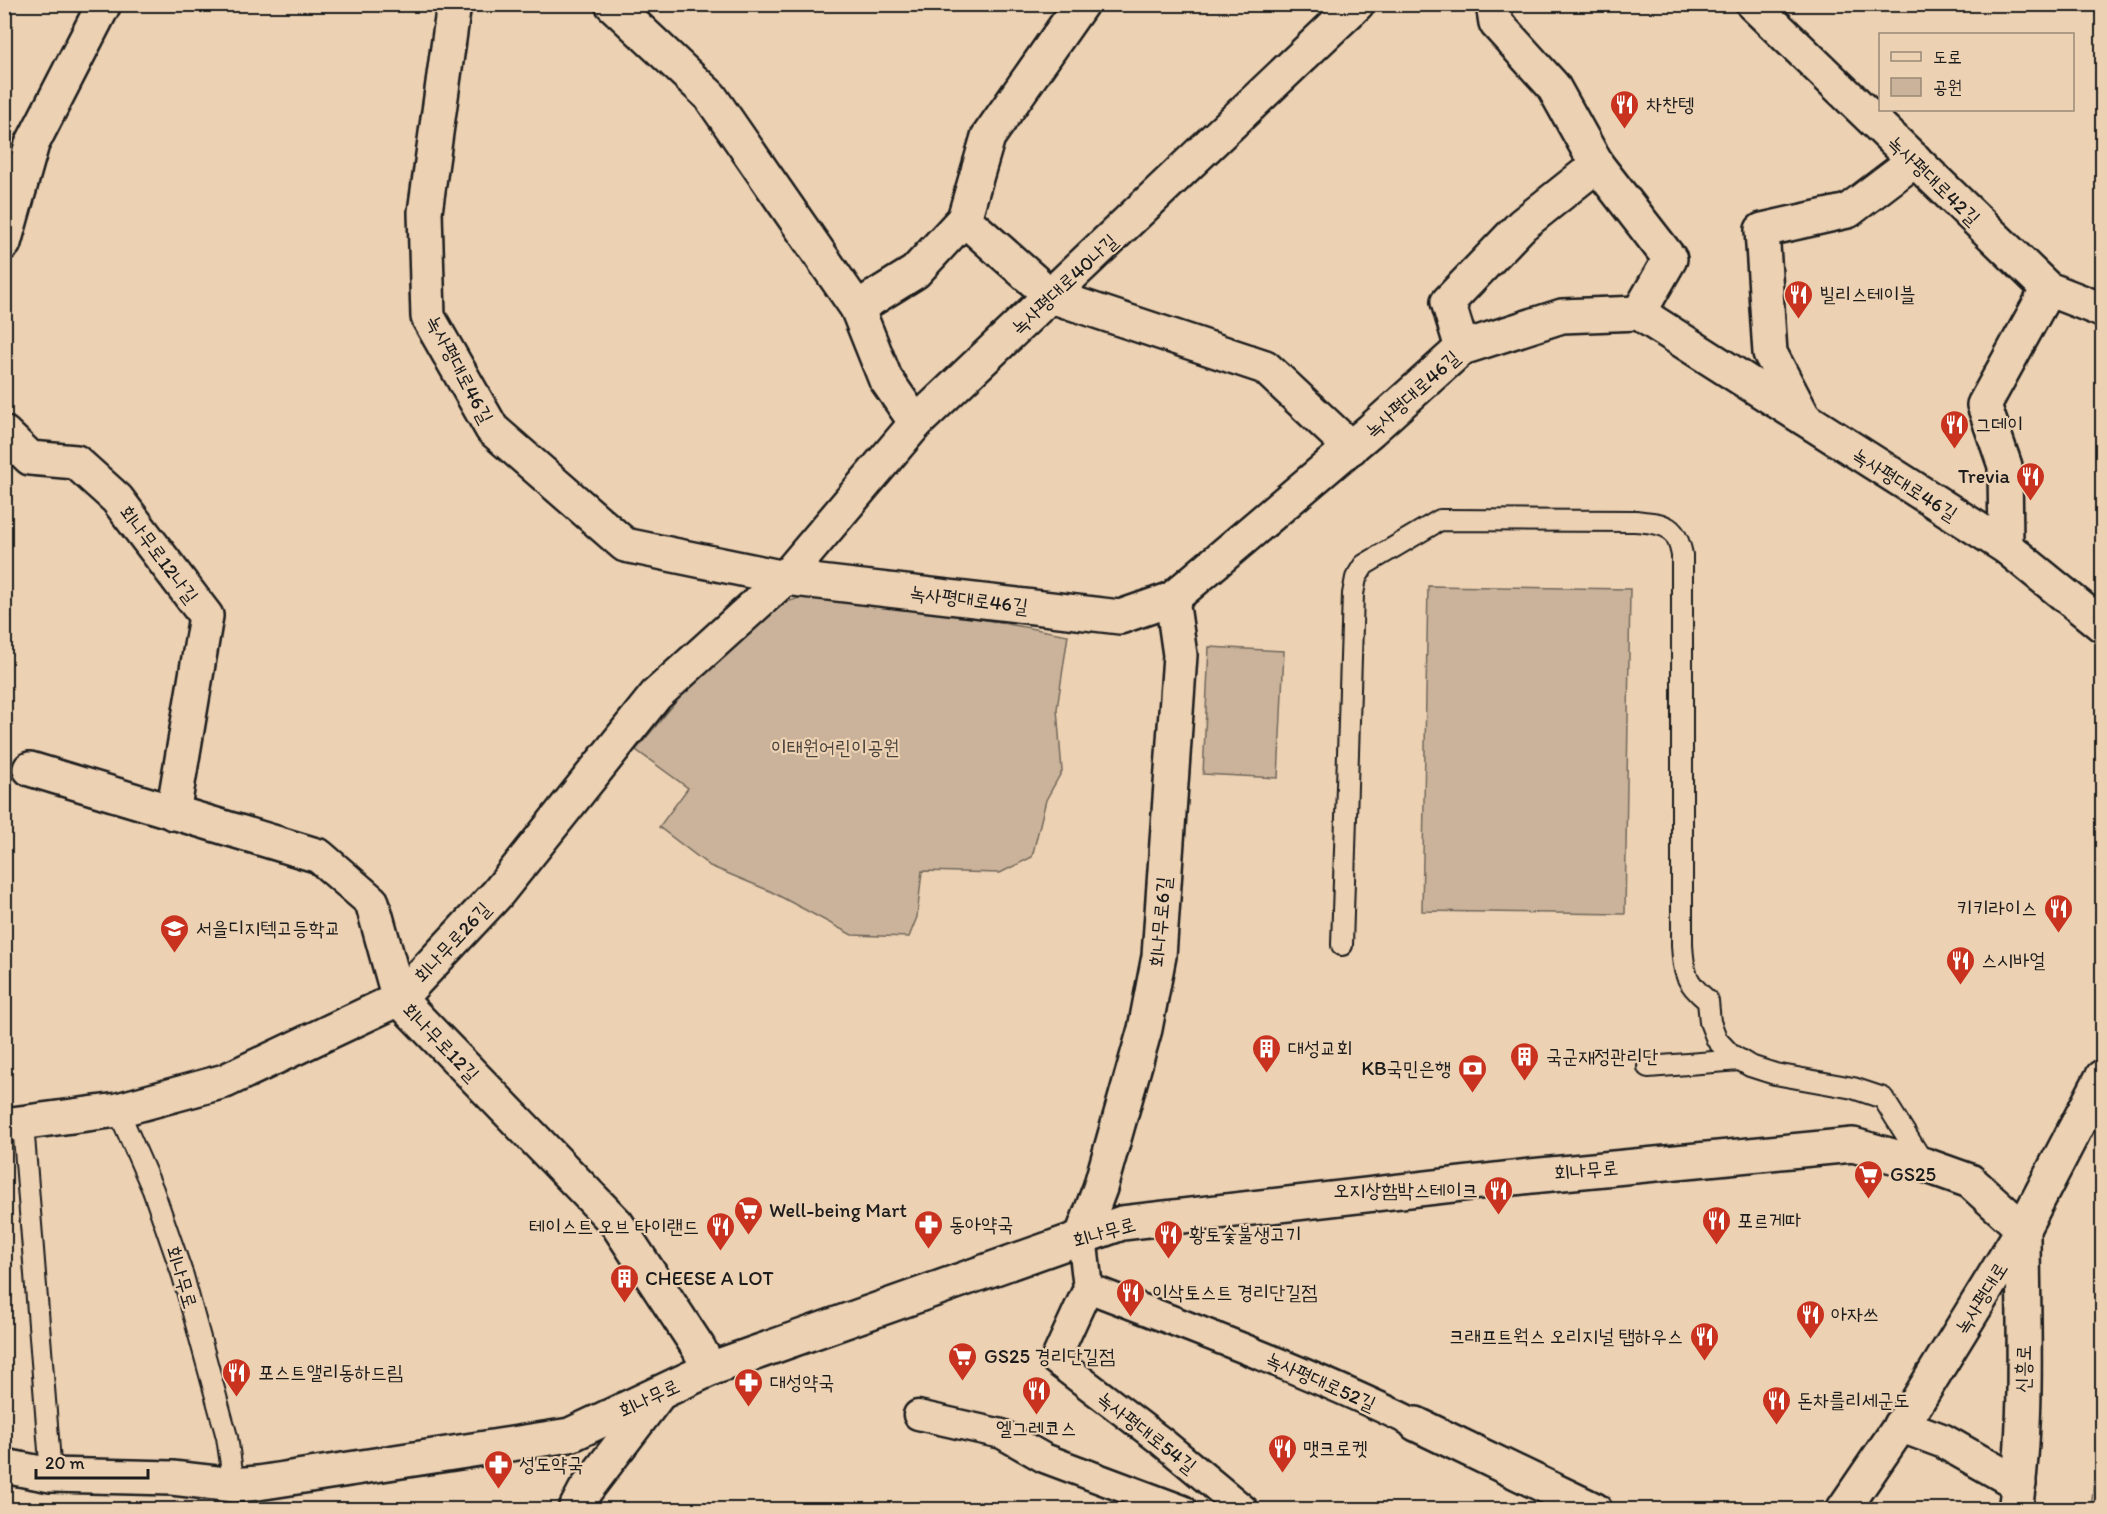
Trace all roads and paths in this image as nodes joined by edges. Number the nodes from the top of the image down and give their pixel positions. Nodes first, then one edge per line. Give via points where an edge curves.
1 (104, 4) edge
2 (454, 4) edge
3 (612, 4) edge
4 (1081, 4) edge
5 (1357, 4) edge
6 (1493, 4) edge
7 (1753, 4) edge
8 (1914, 160) junction
9 (1597, 165) junction
10 (964, 219) junction
11 (4, 243) edge
12 (2048, 289) junction
13 (1052, 296) junction
14 (857, 309) junction
15 (2103, 310) edge
16 (1639, 313) junction
17 (1462, 348) junction
18 (1804, 420) junction
19 (916, 423) junction
20 (4, 433) edge
21 (1351, 448) junction
22 (17, 461) edge
23 (2006, 547) junction
24 (785, 578) junction
25 (1172, 599) junction
26 (2103, 625) edge
27 (30, 769) dead end
28 (173, 813) junction
29 (1342, 945) dead end
30 (399, 999) junction
31 (1740, 1060) junction
32 (1648, 1067) dead end
33 (2103, 1077) edge
34 (118, 1110) junction
35 (14, 1124) edge
36 (1925, 1165) junction
37 (2023, 1229) junction
38 (1083, 1236) junction
39 (1088, 1288) junction
40 (710, 1369) junction
41 (659, 1394) junction
42 (918, 1415) dead end
43 (1416, 1424) joint
44 (1900, 1425) junction
45 (4, 1466) edge
46 (51, 1475) junction
47 (234, 1485) junction
48 (2017, 1497) edge
49 (575, 1509) edge
50 (1183, 1509) edge
51 (1244, 1509) edge
52 (1595, 1509) edge
53 (1843, 1509) edge

1 - 11 street via 32,144
2 - 24 street, 녹사평대로46길 via 424,212 428,317 492,429 625,545
3 - 14 street via 710,96
4 - 10 street via 988,137
5 - 13 street, 녹사평대로40나길
6 - 9 street via 1496,23 1553,86
7 - 8 street, 녹사평대로42길
8 - 12 street, 녹사평대로42길
8 - 18 street via 1848,211 1762,230 1770,352
9 - 16 street via 1670,259
9 - 17 street via 1522,225 1448,302
10 - 13 street
10 - 14 street via 915,272
12 - 15 street, 녹사평대로42길
12 - 23 street via 1984,405 2005,466
13 - 19 street, 녹사평대로40나길
13 - 21 street via 1265,367
14 - 19 street via 885,378
16 - 17 street, 녹사평대로46길 via 1562,316
16 - 18 street, 녹사평대로46길
17 - 21 street, 녹사평대로46길
18 - 23 street, 녹사평대로46길
19 - 24 street, 녹사평대로40나길
20 - 22 street, 회나무로12나길
21 - 25 street, 녹사평대로46길
22 - 28 street, 회나무로12나길 via 76,462 117,499 206,616
23 - 26 street, 녹사평대로46길
24 - 25 street, 녹사평대로46길 via 1120,617
24 - 30 street, 회나무로26길 via 656,695 497,894
25 - 38 street, 회나무로6길 via 1180,655 1159,956 1145,1029
27 - 28 street, 회나무로12길
28 - 30 street, 회나무로12길 via 319,856 372,902
29 - 31 lane via 1353,594 1364,565 1440,520 1658,524 1672,530 1682,555 1684,972 1690,985 1708,1000 1716,1040
30 - 34 street, 회나무로26길 via 225,1082
30 - 40 street, 회나무로12길 via 617,1224
31 - 32 lane
31 - 36 lane via 1775,1074 1853,1088 1883,1098
33 - 37 street, 녹사평대로
34 - 35 street, 회나무로26길
34 - 47 lane, 회나무로 via 153,1190 183,1276 227,1437
35 - 46 lane
36 - 37 street, 회나무로 via 1970,1181
36 - 38 street, 회나무로 via 1853,1145 1531,1176 1122,1223
37 - 44 street, 녹사평대로
37 - 48 street, 신흥로 via 2024,1381
38 - 39 street
38 - 40 street, 회나무로
39 - 43 street, 녹사평대로52길 via 1293,1368
39 - 51 street, 녹사평대로54길 via 1054,1360
40 - 41 street, 회나무로
41 - 47 street, 회나무로 via 570,1435
41 - 49 street
42 - 50 street via 1002,1434 1044,1458
43 - 52 street, 녹사평대로52길
44 - 48 street via 1943,1441
44 - 53 street, 녹사평대로
45 - 46 street, 회나무로
46 - 47 street, 회나무로 via 172,1478

